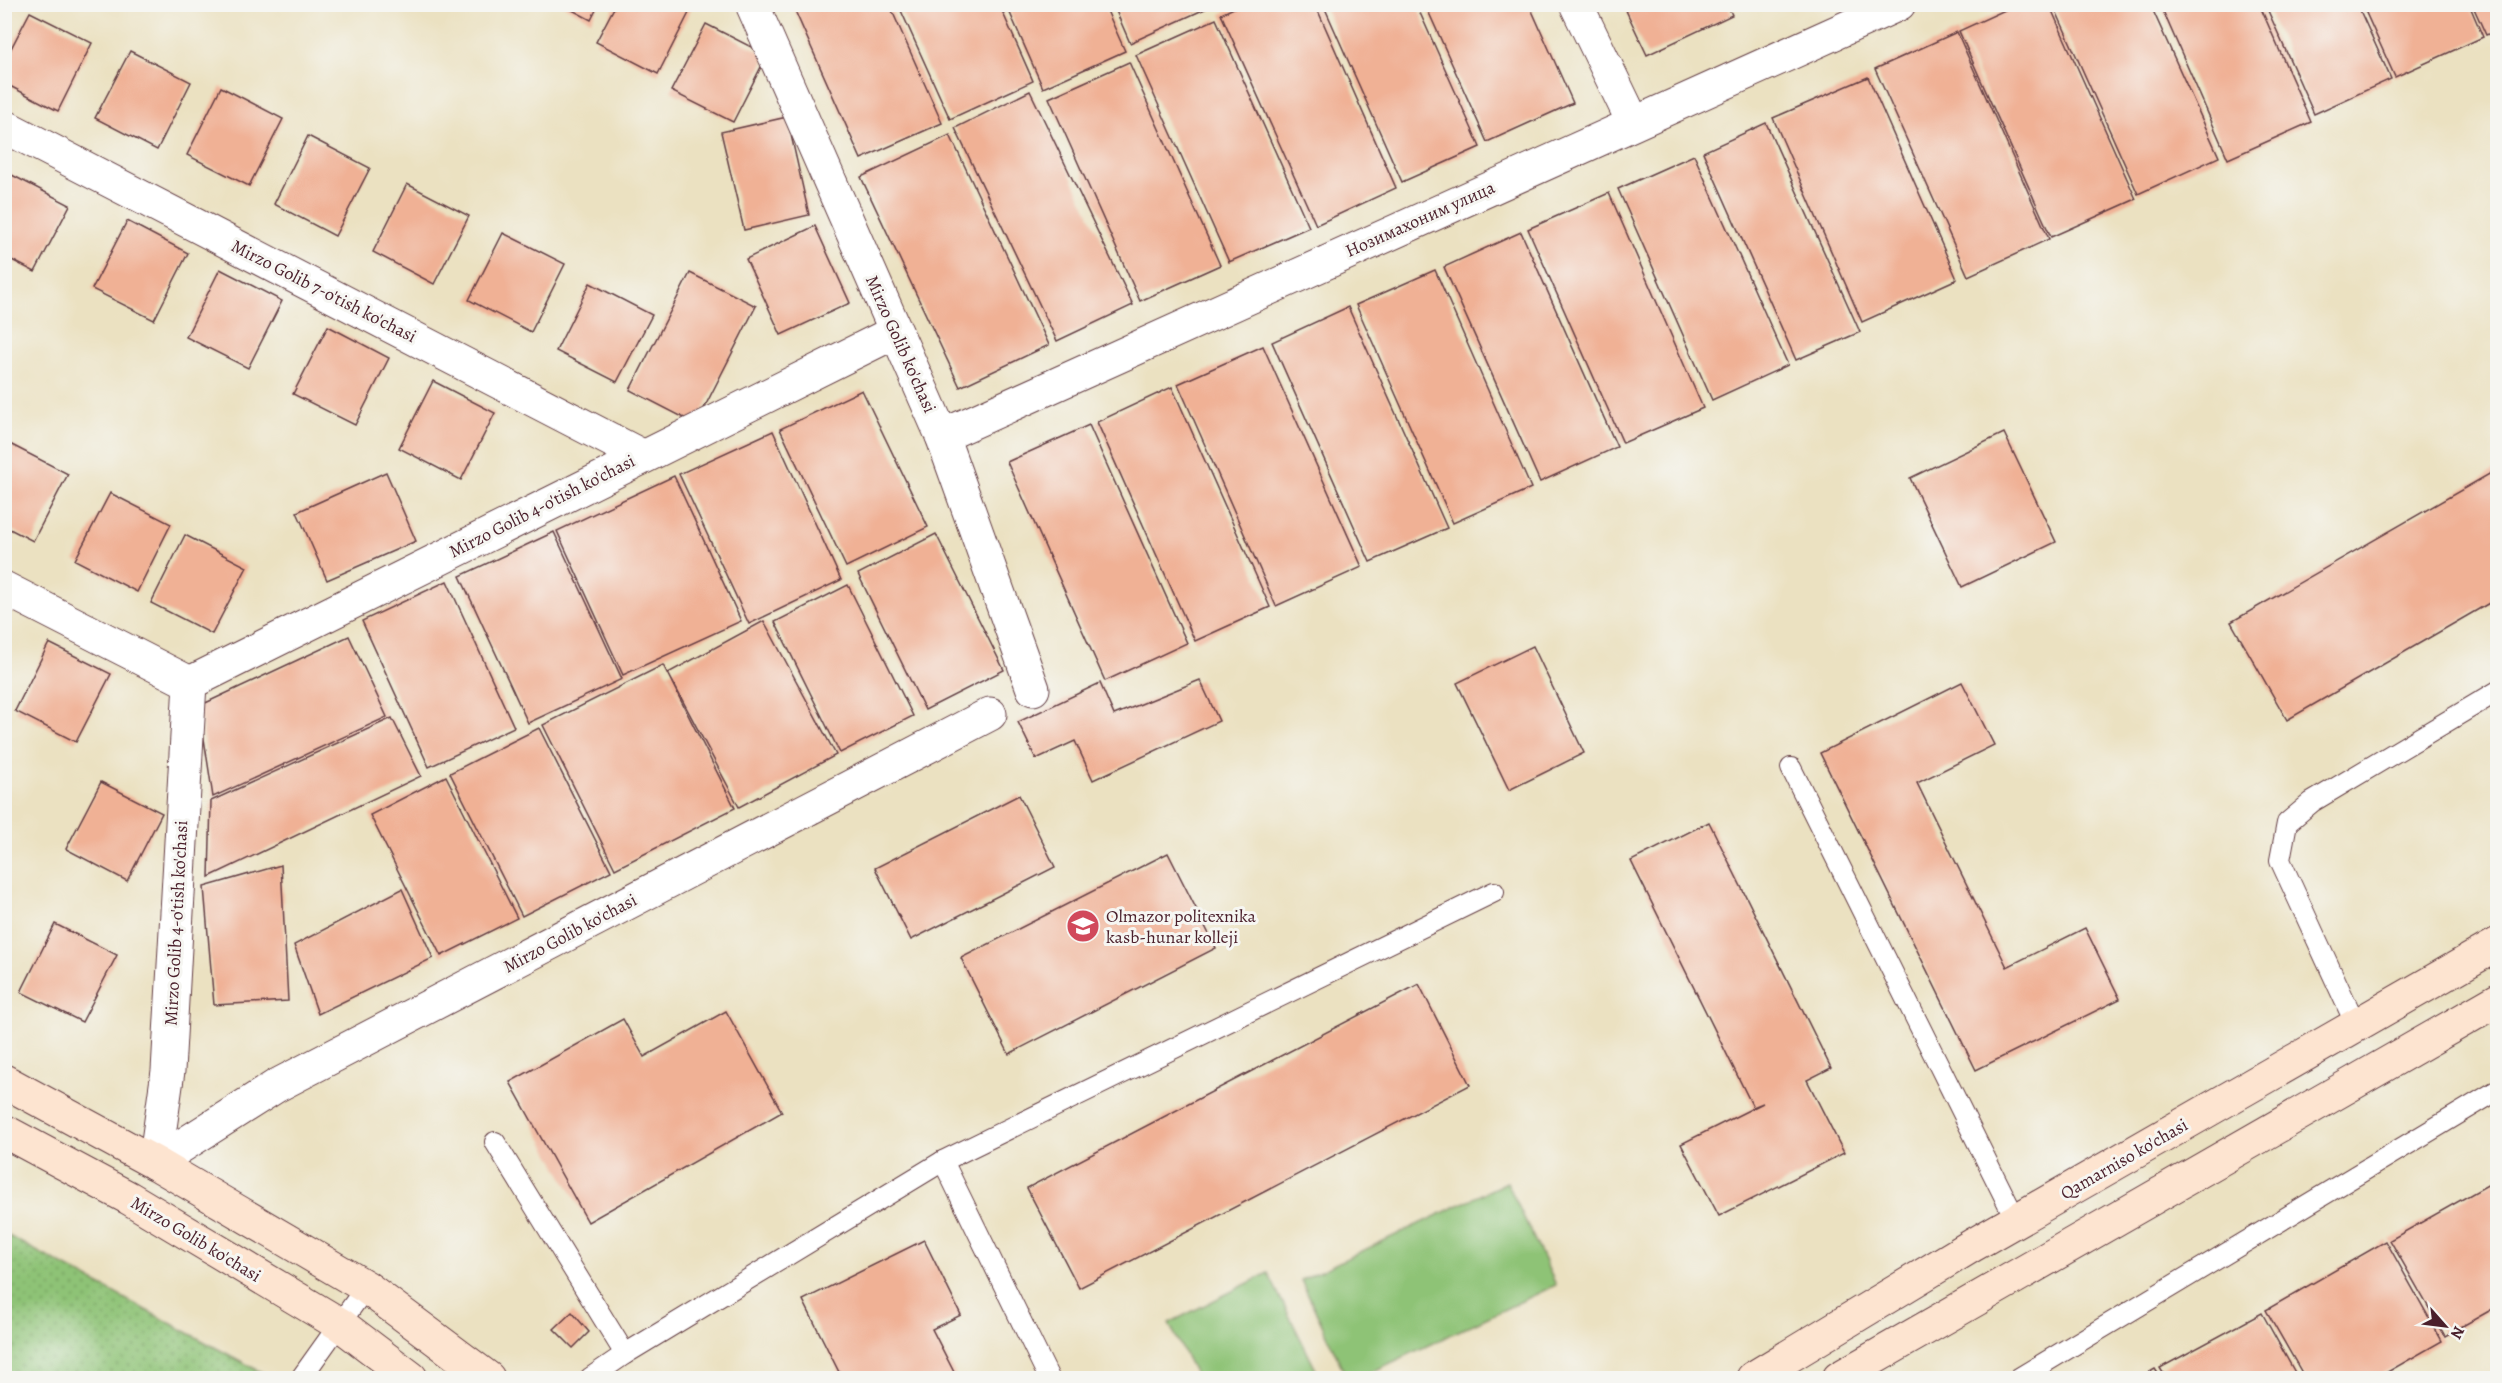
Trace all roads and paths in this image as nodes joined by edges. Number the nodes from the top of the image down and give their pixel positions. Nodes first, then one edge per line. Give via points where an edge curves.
1 (752, 4) edge
2 (1576, 4) edge
3 (1899, 4) edge
4 (1633, 123) junction
5 (4, 126) edge
6 (895, 332) junction
7 (942, 436) junction
8 (642, 456) junction
9 (4, 588) edge
10 (190, 683) junction
11 (1033, 689) dead end
12 (2498, 691) edge
13 (990, 714) dead end
14 (1791, 768) dead end
15 (1494, 892) dead end
16 (2498, 944) edge
17 (2498, 1000) edge
18 (2356, 1025) junction
19 (4, 1081) edge
20 (2498, 1090) edge
21 (4, 1131) edge
22 (495, 1142) dead end
23 (943, 1161) junction
24 (155, 1163) junction
25 (129, 1198) junction
26 (2016, 1220) junction
27 (366, 1287) junction
28 (341, 1325) junction
29 (625, 1354) junction
30 (301, 1378) edge
31 (411, 1378) edge
32 (488, 1378) edge
33 (590, 1378) edge
34 (1049, 1378) edge
35 (1753, 1378) edge
36 (1839, 1378) edge
37 (2019, 1378) edge

1 - 6 street, Mirzo Golib ko'chasi
2 - 4 street
3 - 4 street, Нозимахоним улица
4 - 7 street, Нозимахоним улица
5 - 8 street, Mirzo Golib 7-o'tish ko'chasi
6 - 7 street, Mirzo Golib ko'chasi
6 - 8 street, Mirzo Golib 4-o'tish ko'chasi
7 - 11 street, Mirzo Golib ko'chasi
8 - 10 street, Mirzo Golib 4-o'tish ko'chasi
9 - 10 street
10 - 24 street, Mirzo Golib 4-o'tish ko'chasi via 168,1071
12 - 18 lane via 2312,802 2287,824 2280,860
13 - 24 street, Mirzo Golib ko'chasi via 276,1086
14 - 26 lane
15 - 23 lane
16 - 18 main road, Qamarniso ko'chasi
17 - 36 main road
18 - 26 main road, Qamarniso ko'chasi
19 - 24 main road
20 - 37 lane
21 - 25 main road, Mirzo Golib ko'chasi
22 - 29 lane
23 - 29 lane
23 - 34 lane
24 - 25 main road
24 - 27 main road
25 - 28 main road, Mirzo Golib ko'chasi
26 - 35 main road, Qamarniso ko'chasi
27 - 28 lane
27 - 32 main road
28 - 30 lane
28 - 31 main road, Mirzo Golib ko'chasi
29 - 33 lane

